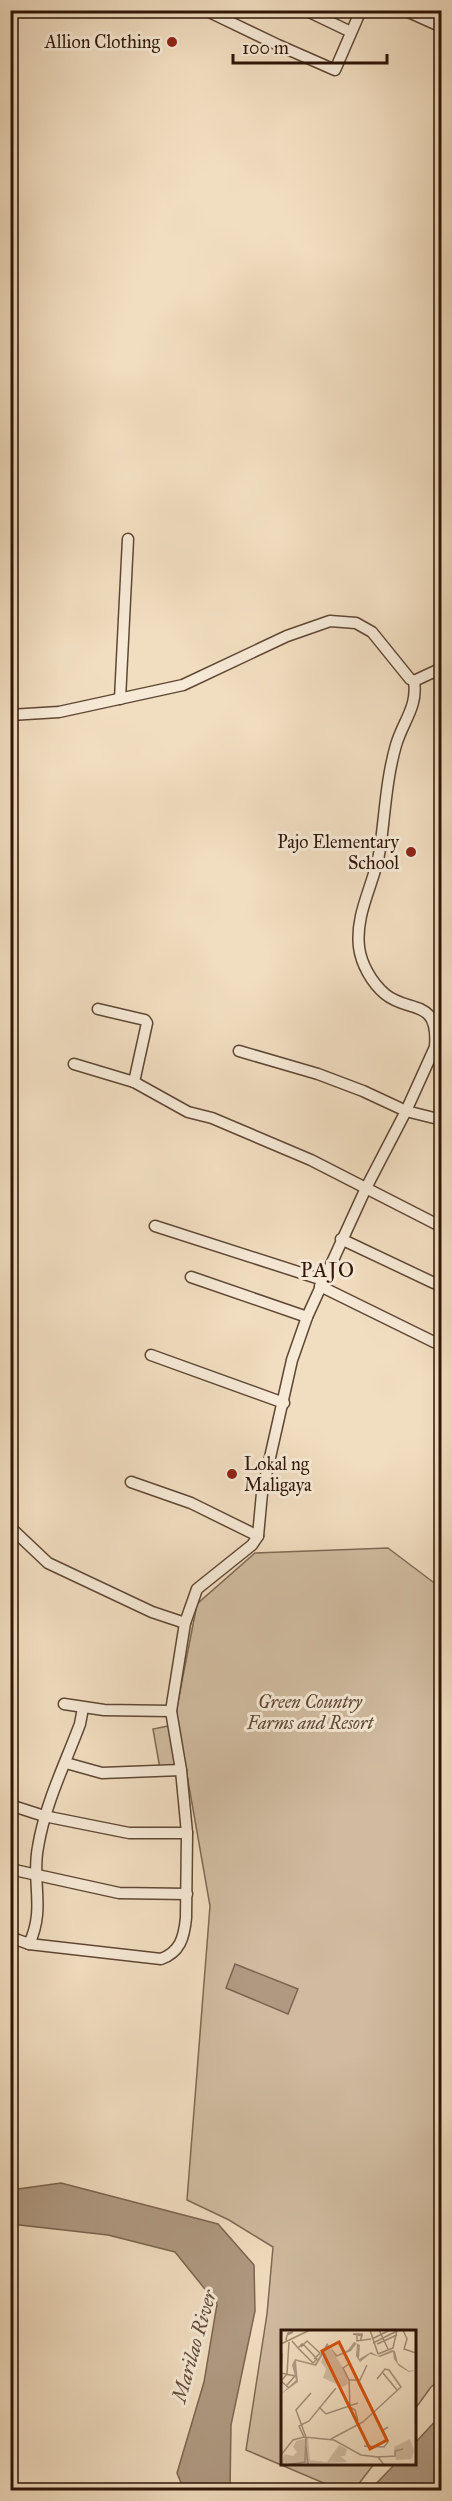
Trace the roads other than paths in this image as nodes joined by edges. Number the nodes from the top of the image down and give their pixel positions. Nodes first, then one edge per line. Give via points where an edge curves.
1 (205, 10) edge
2 (305, 10) edge
3 (361, 10) edge
4 (404, 10) edge
5 (441, 27) edge
6 (351, 32) junction
7 (128, 539) dead end
8 (441, 669) edge
9 (414, 681) junction
10 (120, 699) junction
11 (10, 715) edge
12 (98, 1009) dead end
13 (239, 1051) dead end
14 (74, 1064) dead end
15 (134, 1082) junction
16 (406, 1111) junction
17 (441, 1120) edge
18 (366, 1188) junction
19 (155, 1226) dead end
20 (441, 1227) edge
21 (341, 1239) junction
22 (191, 1277) dead end
23 (321, 1283) junction
24 (434, 1283) dead end
25 (307, 1317) junction
26 (436, 1343) dead end
27 (151, 1355) dead end
28 (284, 1403) junction
29 (131, 1482) dead end
30 (10, 1527) edge
31 (258, 1536) junction
32 (184, 1623) junction
33 (64, 1704) dead end
34 (83, 1708) junction
35 (171, 1711) junction
36 (66, 1763) junction
37 (181, 1770) junction
38 (10, 1805) edge
39 (44, 1816) junction
40 (187, 1833) junction
41 (10, 1869) edge
42 (37, 1875) junction
43 (187, 1894) junction
44 (10, 1937) edge
45 (29, 1944) junction

1 - 6 street via 335,70
2 - 6 street
3 - 6 street
4 - 5 street
7 - 10 street
8 - 9 street
9 - 10 street via 372,632 356,623 330,621 287,636 183,686
9 - 16 street via 416,695 396,745 380,851 358,926 360,958 368,973 386,995 425,1010 431,1019 435,1047
10 - 11 street via 59,712
12 - 15 street via 147,1023
13 - 16 street via 318,1074
14 - 15 street
15 - 18 street via 188,1112 259,1137
16 - 17 street
16 - 18 street
18 - 20 street
18 - 21 street
19 - 23 street
21 - 23 street
21 - 24 street
22 - 25 street
23 - 25 street
23 - 26 street
25 - 28 street via 292,1360
27 - 28 street
28 - 31 street via 262,1493
29 - 31 street via 191,1503
30 - 32 street via 48,1563
31 - 32 street via 197,1589
32 - 35 street
33 - 34 street
34 - 35 street
34 - 36 street
35 - 37 street
36 - 37 street via 102,1773
36 - 39 street
37 - 40 street
38 - 39 street
39 - 40 street via 129,1833
39 - 42 street via 36,1856
40 - 43 street
41 - 42 street
42 - 43 street via 119,1893
42 - 45 street via 38,1916
43 - 45 street via 185,1931 178,1950 161,1959
44 - 45 street

